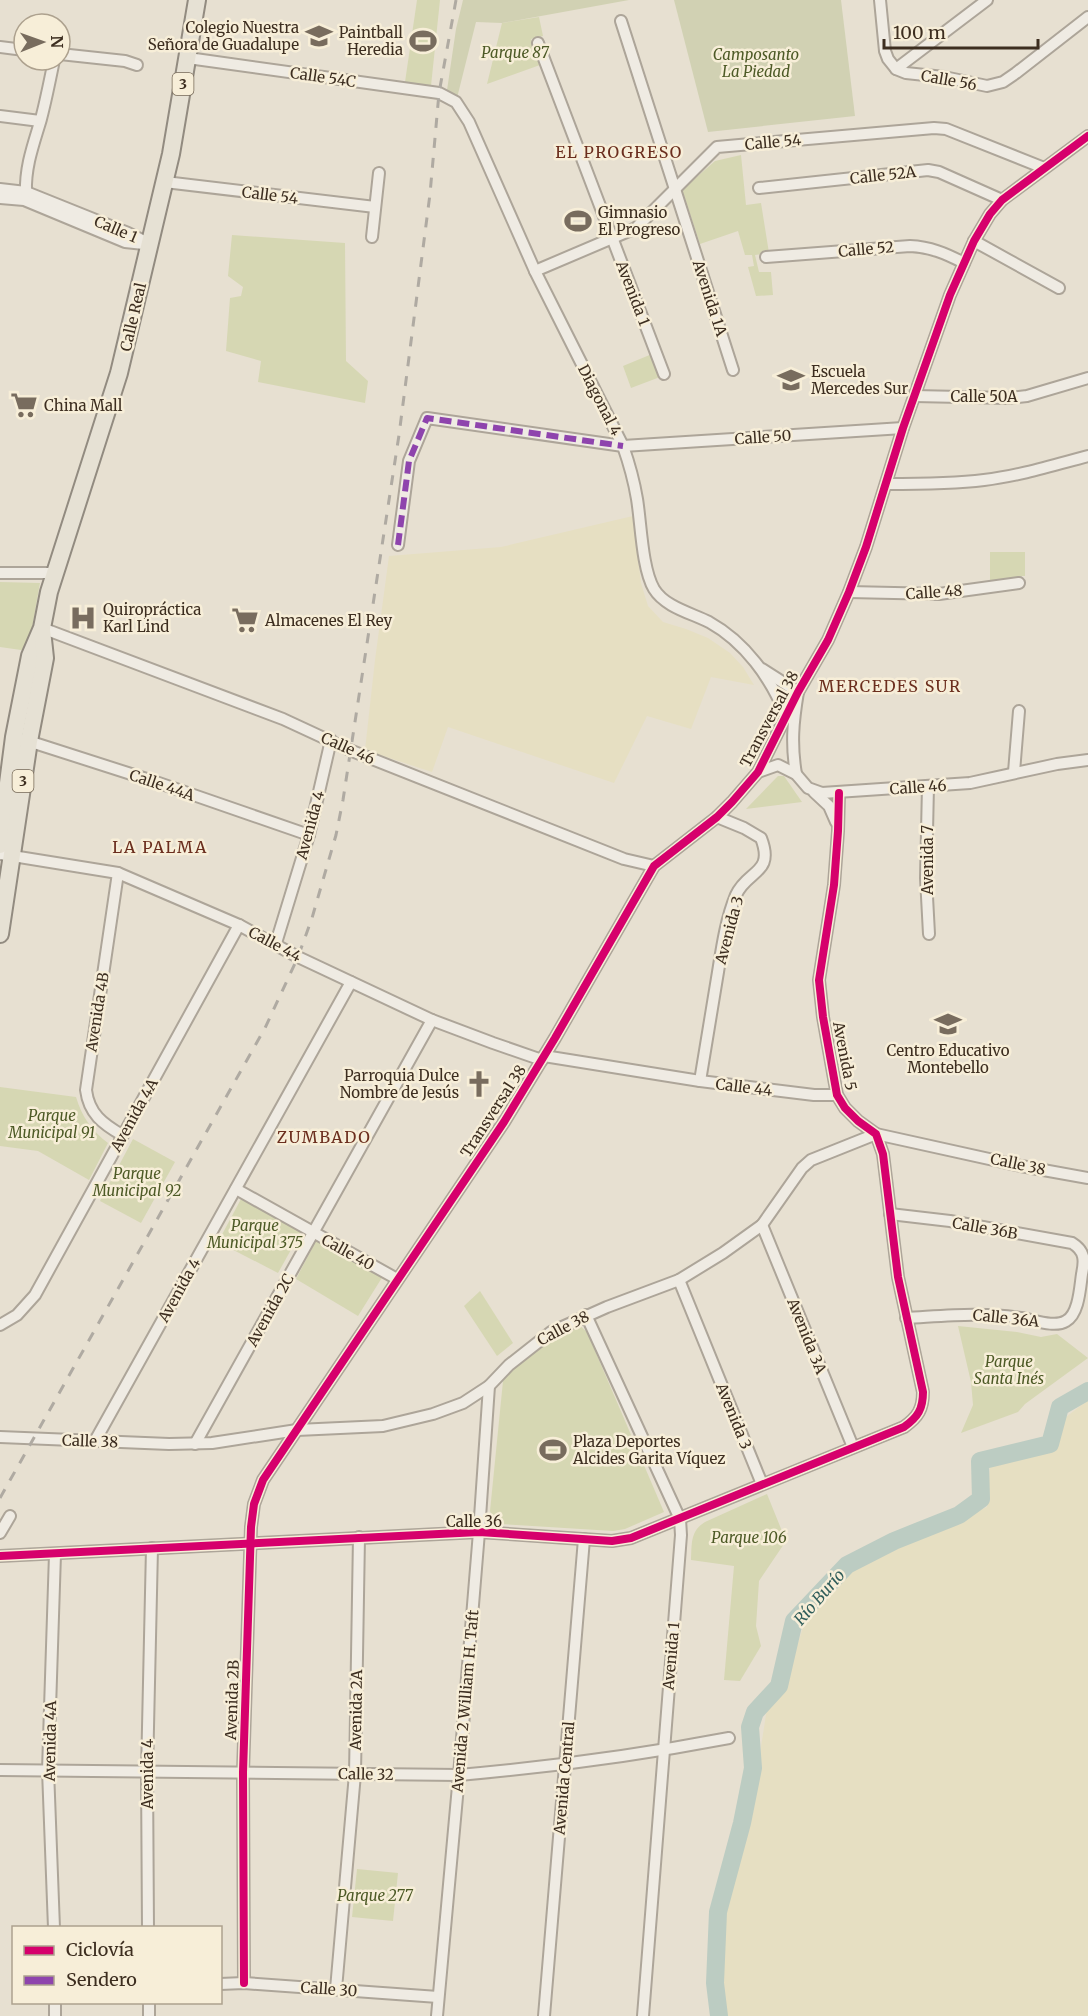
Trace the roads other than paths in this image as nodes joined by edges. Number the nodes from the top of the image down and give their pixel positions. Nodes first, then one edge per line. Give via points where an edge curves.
1 (197, 0) edge
2 (880, 0) edge
3 (987, 0) edge
4 (1088, 17) edge
5 (621, 21) dead end
6 (538, 43) dead end
7 (72, 55) edge
8 (188, 58) junction
9 (137, 65) dead end
10 (896, 69) junction
11 (51, 72) edge
12 (456, 102) joint
13 (0, 116) edge
14 (40, 121) junction
15 (1088, 136) edge
16 (1044, 168) junction
17 (379, 173) dead end
18 (165, 182) junction
19 (759, 188) dead end
20 (0, 189) edge
21 (674, 189) junction
22 (25, 196) junction
23 (0, 198) edge
24 (1002, 200) junction
25 (375, 207) junction
26 (372, 237) dead end
27 (612, 237) junction
28 (974, 241) junction
29 (150, 244) junction
30 (766, 258) dead end
31 (964, 262) junction
32 (535, 271) junction
33 (1059, 288) dead end
34 (734, 370) dead end
35 (664, 374) dead end
36 (1088, 378) edge
37 (914, 396) junction
38 (903, 428) junction
39 (623, 446) junction
40 (1088, 456) edge
41 (886, 484) junction
42 (398, 545) dead end
43 (0, 573) edge
44 (55, 573) junction
45 (1019, 583) dead end
46 (849, 592) junction
47 (42, 628) junction
48 (760, 668) junction
49 (798, 692) junction
50 (1018, 711) dead end
51 (786, 716) junction
52 (22, 739) junction
53 (331, 740) junction
54 (1088, 760) edge
55 (758, 772) junction
56 (1014, 772) junction
57 (796, 774) junction
58 (928, 786) junction
59 (814, 792) junction
60 (839, 793) junction
61 (717, 817) junction
62 (838, 831) junction
63 (309, 836) junction
64 (4, 852) edge
65 (654, 866) junction
66 (118, 873) junction
67 (3, 890) edge
68 (239, 925) junction
69 (0, 934) edge
70 (929, 934) dead end
71 (276, 943) junction
72 (351, 982) junction
73 (432, 1020) junction
74 (543, 1058) junction
75 (700, 1081) junction
76 (837, 1095) junction
77 (876, 1134) junction
78 (122, 1136) junction
79 (1088, 1178) edge
80 (236, 1189) junction
81 (890, 1215) junction
82 (762, 1225) junction
83 (314, 1233) junction
84 (398, 1279) junction
85 (679, 1280) junction
86 (586, 1315) junction
87 (906, 1318) junction
88 (1069, 1320) joint
89 (0, 1325) edge
90 (489, 1386) junction
91 (297, 1430) junction
92 (0, 1437) edge
93 (95, 1441) junction
94 (195, 1444) junction
95 (853, 1447) junction
96 (762, 1484) junction
97 (10, 1516) dead end
98 (680, 1519) junction
99 (479, 1532) junction
100 (0, 1533) edge
101 (359, 1537) junction
102 (584, 1539) junction
103 (252, 1543) junction
104 (152, 1548) junction
105 (55, 1554) junction
106 (0, 1556) edge
107 (729, 1738) dead end
108 (663, 1751) junction
109 (565, 1764) junction
110 (0, 1770) edge
111 (48, 1770) junction
112 (147, 1772) junction
113 (243, 1772) junction
114 (355, 1774) junction
115 (459, 1775) junction
116 (54, 1926) edge
117 (148, 1926) edge
118 (222, 1983) edge
119 (244, 1983) junction
120 (336, 1989) junction
121 (438, 1997) junction
122 (437, 2016) edge
123 (544, 2016) edge
124 (643, 2016) edge

1 - 8 main road, Calle Real / 3
2 - 10 street via 885,51
3 - 10 street
4 - 10 street, Calle 56 via 1003,82 987,86
5 - 21 street, Avenida 1A
6 - 27 street, Avenida 1
7 - 9 street
8 - 12 street, Calle 54C via 439,93
8 - 18 main road, Calle Real / 3
11 - 14 street
12 - 32 street, Diagonal 4 via 469,122
13 - 14 street
14 - 22 street via 34,135
15 - 16 street, Transversal 38
16 - 21 street, Calle 54 via 946,129 934,128 717,147
16 - 24 street, Transversal 38
17 - 25 street
18 - 25 street, Calle 54
18 - 29 main road, Calle Real / 3
19 - 24 street, Calle 52A via 928,170
20 - 22 street, Calle 1
21 - 27 street, Calle 54 via 636,228
21 - 34 street, Avenida 1A
22 - 23 street, Calle 1
22 - 29 street, Calle 1 via 125,242
24 - 28 street, Transversal 38
25 - 26 street
27 - 32 street, Calle 54
27 - 35 street, Avenida 1
28 - 31 street, Transversal 38
28 - 33 street
29 - 44 main road, Calle Real / 3 via 119,373
30 - 31 street, Calle 52 via 909,246 927,247
31 - 37 street, Transversal 38
32 - 39 street, Diagonal 4
36 - 37 street, Calle 50A via 1009,398
37 - 38 street, Transversal 38
38 - 39 street, Calle 50
38 - 41 street, Transversal 38
39 - 42 street, Calle 50 via 427,418 409,461
39 - 48 street, Diagonal 4 via 654,589 670,603 724,631
40 - 41 street via 984,480
41 - 46 street, Transversal 38
43 - 44 street
44 - 47 main road, Calle Real / 3
45 - 46 street, Calle 48 via 939,594
46 - 49 street, Transversal 38 via 828,640
47 - 52 main road, Calle Real / 3 via 45,657
47 - 53 street, Calle 46 via 284,718
48 - 49 street, Diagonal 4
48 - 51 street, Diagonal 4
49 - 51 street, Transversal 38
49 - 57 street via 792,730
50 - 56 street
51 - 55 street, Transversal 38
52 - 63 street, Calle 44A
52 - 64 main road, Calle Real / 3
53 - 63 street, Avenida 4
53 - 65 street, Calle 46 via 614,855
54 - 56 street, Calle 46
55 - 57 street via 778,765
55 - 61 street, Transversal 38
56 - 58 street, Calle 46 via 970,783
57 - 59 street
58 - 60 street, Calle 46
58 - 70 street, Avenida 7
59 - 60 street, Calle 46
59 - 62 street, Avenida 5 via 829,806
60 - 62 street, Avenida 5
61 - 65 street, Transversal 38
61 - 75 street, Avenida 3 via 761,838 766,859 736,894 723,943
62 - 76 street, Avenida 5 via 819,980
63 - 71 street, Avenida 4
64 - 66 street, Calle 44
64 - 67 main road, Calle Real / 3
65 - 74 street, Transversal 38
66 - 68 street, Calle 44
66 - 78 street, Avenida 4B via 86,1090 95,1116
67 - 69 main road, Calle Real / 3
68 - 71 street, Calle 44
68 - 78 street, Avenida 4A
71 - 72 street, Calle 44
72 - 73 street, Calle 44
72 - 80 street, Avenida 4
73 - 74 street, Calle 44
73 - 83 street, Avenida 2C
74 - 75 street, Calle 44
74 - 84 street, Transversal 38
75 - 76 street, Calle 44
76 - 77 street, Avenida 5 via 845,1108
77 - 79 street, Calle 38
77 - 81 street via 883,1154
77 - 82 street, Calle 38 via 811,1160
78 - 89 street, Avenida 4A via 35,1295 17,1315
80 - 83 street, Calle 40
80 - 93 street, Avenida 4
81 - 87 street
81 - 88 street, Calle 36B via 950,1221 1080,1248 1085,1258 1084,1269
82 - 85 street, Calle 38
82 - 95 street, Avenida 3A
83 - 84 street, Calle 40
83 - 94 street, Avenida 2C
84 - 91 street, Transversal 38
85 - 86 street, Calle 38
85 - 96 street, Avenida 3
86 - 90 street, Calle 38 via 534,1344
86 - 98 street, Avenida 1
87 - 88 street, Calle 36A via 995,1314 1051,1323
87 - 95 street, Calle 36 via 923,1392 920,1412 904,1427
90 - 91 street, Calle 38 via 463,1404 383,1426
90 - 99 street, Avenida 2 William H. Taft
91 - 94 street, Calle 38
91 - 103 street, Avenida 2B via 263,1480 254,1504
92 - 93 street, Calle 38
93 - 94 street, Calle 38
95 - 96 street, Calle 36
96 - 98 street, Calle 36
97 - 100 street
98 - 102 street, Calle 36 via 631,1538
98 - 108 street, Avenida 1
99 - 101 street, Calle 36
99 - 102 street, Calle 36
99 - 115 street, Avenida 2 William H. Taft
101 - 103 street, Calle 36
101 - 114 street, Avenida 2A
102 - 109 street, Avenida Central
103 - 104 street, Calle 36
103 - 113 street, Avenida 2B
104 - 105 street, Calle 36
104 - 112 street, Avenida 4
105 - 106 street, Calle 36
105 - 111 street, Avenida 4A
107 - 108 street, Calle 32
108 - 109 street, Calle 32
108 - 124 street, Avenida 1
109 - 115 street, Calle 32
109 - 123 street, Avenida Central
110 - 111 street, Calle 32
111 - 112 street, Calle 32
111 - 116 street, Avenida 4A
112 - 113 street, Calle 32
112 - 117 street, Avenida 4
113 - 114 street, Calle 32
113 - 119 street, Avenida 2B
114 - 115 street, Calle 32
114 - 120 street, Avenida 2A
115 - 121 street, Avenida 2 William H. Taft
118 - 119 street, Calle 30
119 - 120 street, Calle 30
120 - 121 street, Calle 30
121 - 122 street, Avenida 2 William H. Taft

